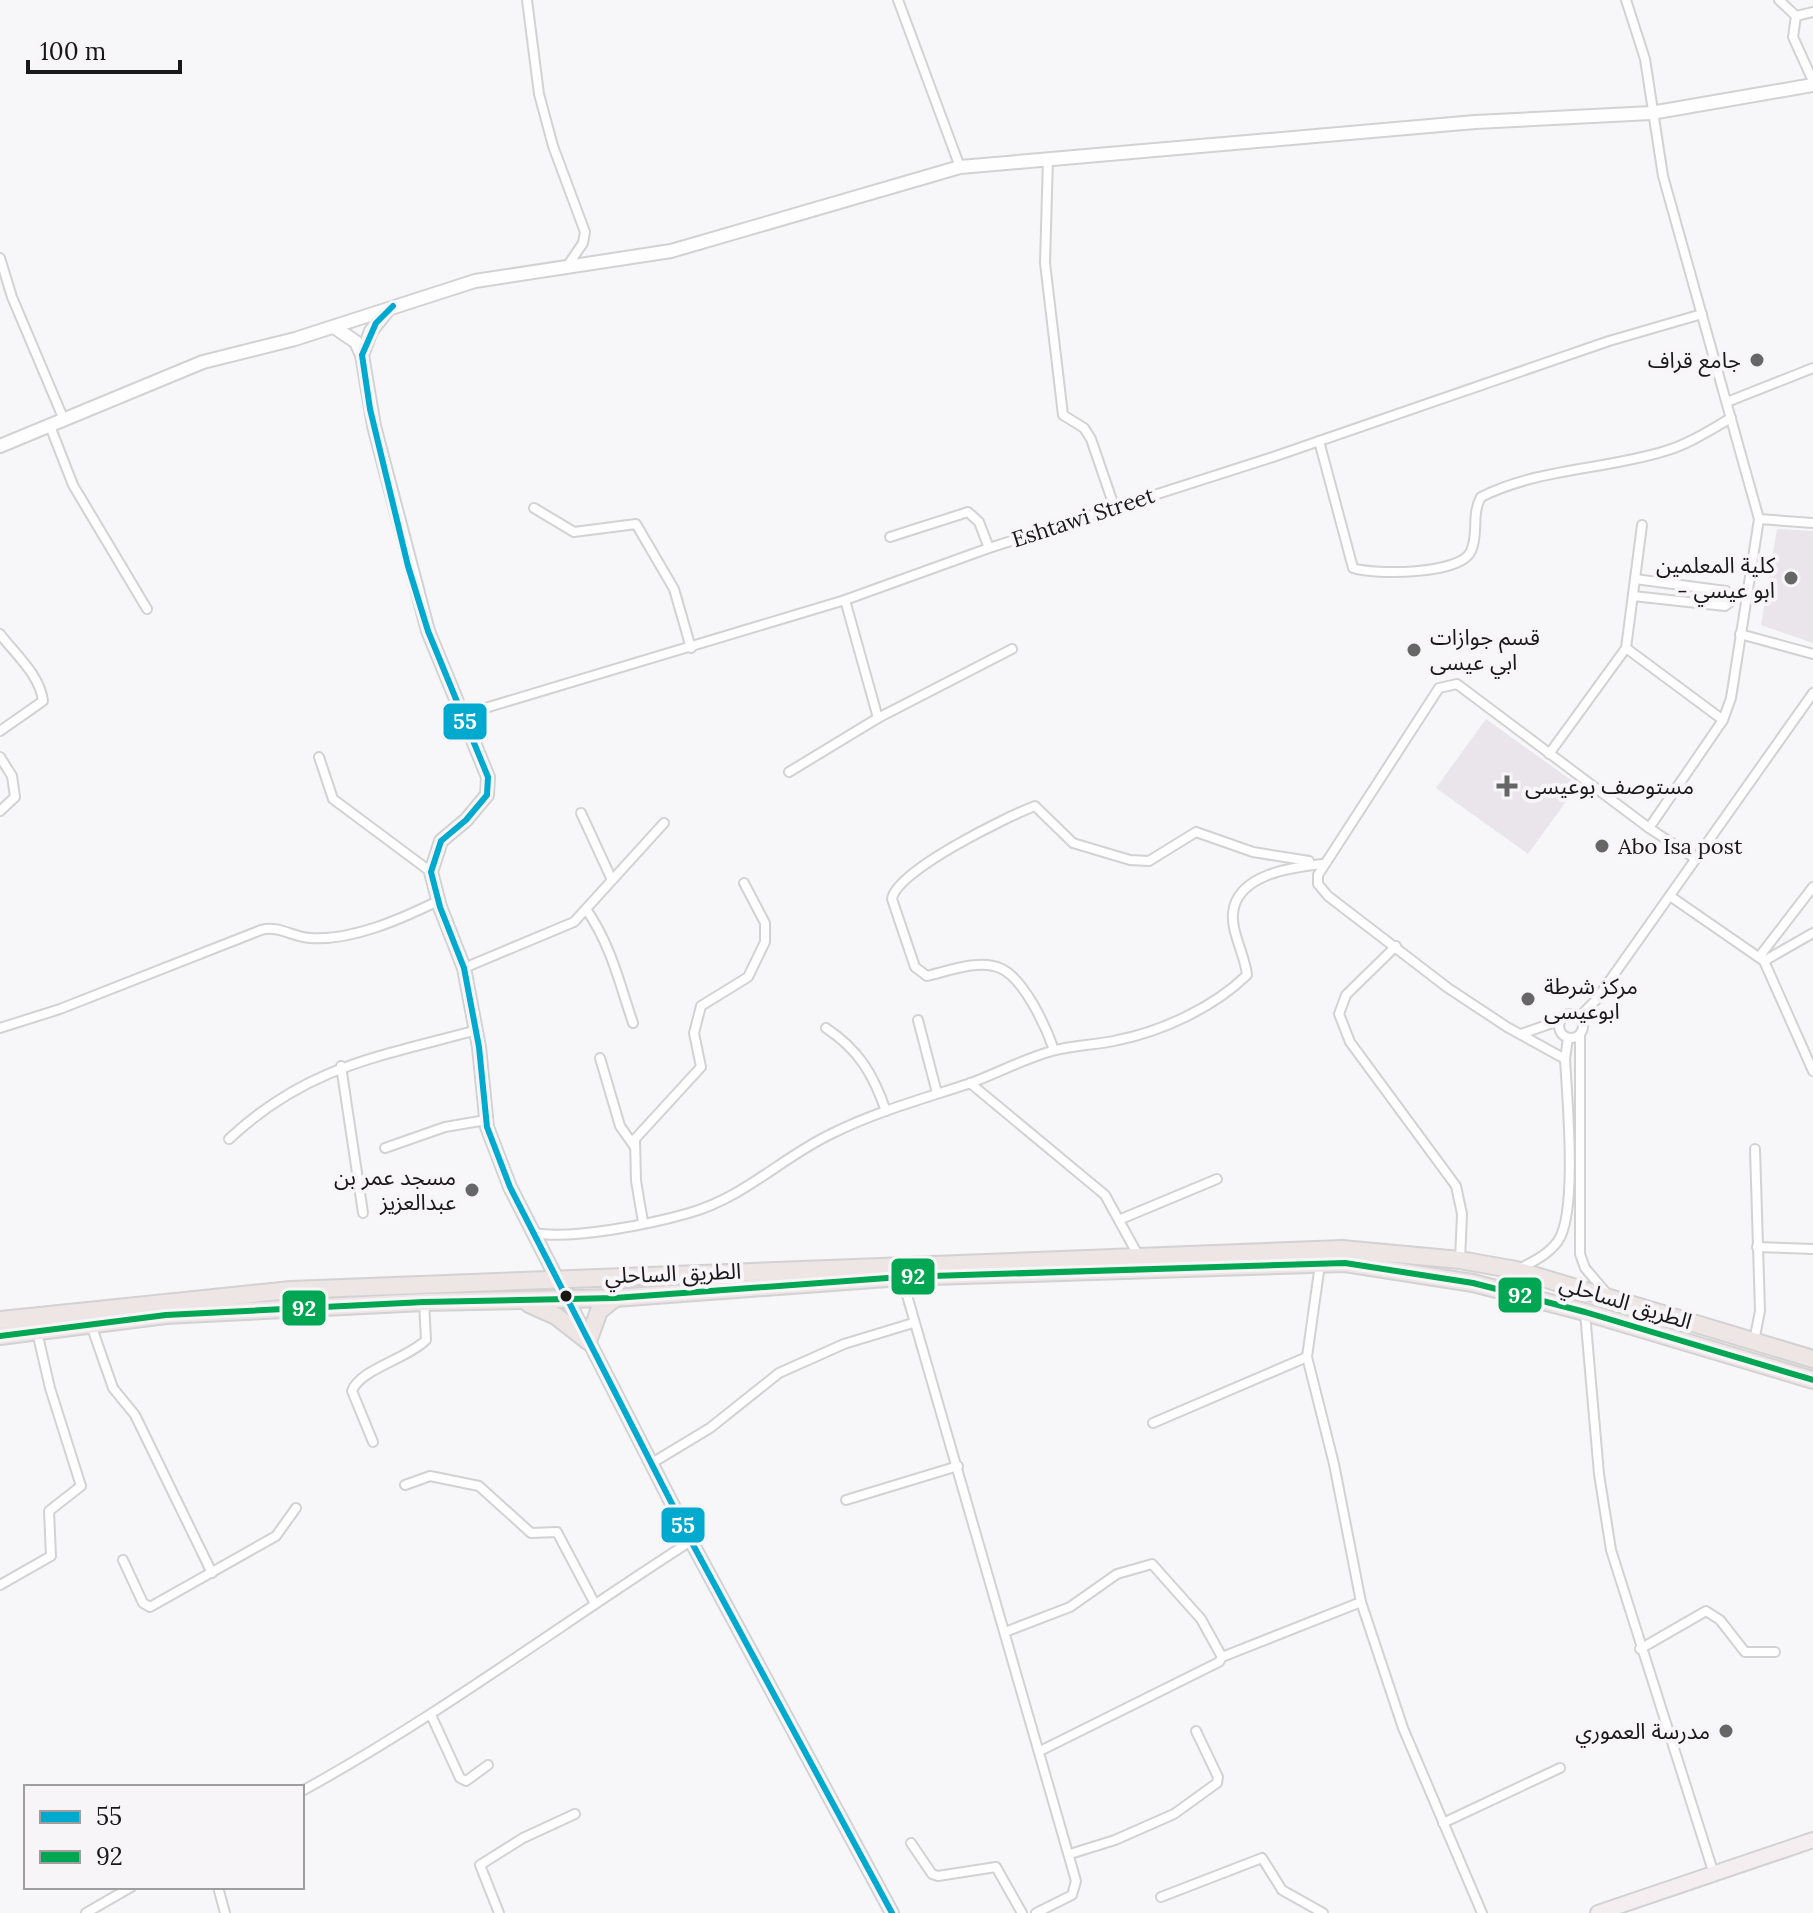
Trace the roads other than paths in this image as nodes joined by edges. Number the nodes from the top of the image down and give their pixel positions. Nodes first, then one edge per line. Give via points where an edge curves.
1 (527, 0) edge
2 (898, 0) edge
3 (1626, 0) edge
4 (1779, 0) edge
5 (1813, 12) edge
6 (1796, 16) junction
7 (1813, 83) edge
8 (1651, 113) junction
9 (1048, 158) junction
10 (960, 167) junction
11 (0, 258) edge
12 (568, 265) junction
13 (393, 306) junction
14 (1702, 314) junction
15 (334, 327) junction
16 (362, 355) junction
17 (1813, 368) edge
18 (1727, 402) junction
19 (1731, 418) junction
20 (64, 420) junction
21 (50, 426) junction
22 (1319, 441) junction
23 (0, 446) edge
24 (1114, 506) junction
25 (534, 508) dead end
26 (1759, 519) junction
27 (1813, 523) edge
28 (1642, 525) dead end
29 (890, 537) dead end
30 (989, 548) junction
31 (1635, 579) junction
32 (1633, 596) junction
33 (845, 600) junction
34 (147, 609) dead end
35 (1740, 634) junction
36 (1, 637) edge
37 (691, 648) junction
38 (1626, 648) junction
39 (1012, 649) dead end
40 (1813, 654) edge
41 (1813, 693) edge
42 (462, 715) junction
43 (878, 718) junction
44 (1723, 720) junction
45 (0, 731) edge
46 (1549, 754) junction
47 (0, 757) edge
48 (319, 757) dead end
49 (789, 772) dead end
50 (0, 811) edge
51 (581, 813) dead end
52 (664, 823) dead end
53 (1649, 828) junction
54 (1696, 859) junction
55 (1322, 864) junction
56 (431, 872) junction
57 (612, 880) junction
58 (744, 883) dead end
59 (1813, 887) edge
60 (1670, 896) junction
61 (438, 901) junction
62 (586, 909) junction
63 (1813, 933) edge
64 (1396, 946) junction
65 (1762, 959) junction
66 (464, 968) junction
67 (1579, 1017) junction
68 (918, 1020) dead end
69 (1561, 1020) junction
70 (633, 1023) dead end
71 (0, 1028) edge
72 (826, 1028) dead end
73 (477, 1030) junction
74 (1521, 1034) junction
75 (1580, 1035) junction
76 (1566, 1036) junction
77 (1545, 1047) junction
78 (1054, 1050) junction
79 (600, 1058) dead end
80 (1565, 1059) junction
81 (341, 1066) junction
82 (1813, 1071) edge
83 (970, 1083) junction
84 (937, 1093) junction
85 (886, 1111) junction
86 (486, 1120) junction
87 (229, 1139) dead end
88 (634, 1147) junction
89 (385, 1148) dead end
90 (1755, 1149) dead end
91 (1217, 1179) dead end
92 (363, 1213) dead end
93 (1121, 1219) junction
94 (643, 1222) junction
95 (534, 1233) junction
96 (1757, 1247) junction
97 (1813, 1249) edge
98 (1138, 1255) junction
99 (1460, 1260) junction
100 (1320, 1263) junction
101 (1516, 1270) junction
102 (556, 1277) junction
103 (901, 1277) junction
104 (1609, 1296) junction
105 (615, 1298) junction
106 (568, 1299) junction
107 (424, 1302) junction
108 (519, 1302) junction
109 (1585, 1312) junction
110 (0, 1320) edge
111 (913, 1323) junction
112 (91, 1324) junction
113 (37, 1331) junction
114 (0, 1336) edge
115 (588, 1341) junction
116 (1754, 1341) junction
117 (1307, 1357) junction
118 (1813, 1359) edge
119 (1813, 1380) edge
120 (1153, 1423) dead end
121 (373, 1442) dead end
122 (652, 1463) junction
123 (958, 1466) junction
124 (405, 1485) dead end
125 (846, 1500) dead end
126 (296, 1508) dead end
127 (691, 1541) junction
128 (123, 1560) dead end
129 (212, 1573) junction
130 (0, 1585) edge
131 (594, 1602) junction
132 (1361, 1602) junction
133 (1005, 1632) junction
134 (1640, 1649) junction
135 (1775, 1652) dead end
136 (1222, 1657) junction
137 (431, 1715) junction
138 (1196, 1731) dead end
139 (1040, 1751) junction
140 (488, 1765) dead end
141 (1560, 1768) dead end
142 (304, 1790) edge
143 (575, 1814) dead end
144 (1443, 1823) junction
145 (1813, 1840) edge
146 (911, 1843) dead end
147 (1070, 1854) junction
148 (1713, 1871) junction
149 (128, 1889) edge
150 (219, 1889) edge
151 (1161, 1897) dead end
152 (1624, 1908) edge
153 (86, 1913) edge
154 (225, 1913) edge
155 (499, 1913) edge
156 (892, 1913) edge
157 (1022, 1913) edge
158 (1036, 1913) edge
159 (1323, 1913) edge
160 (1482, 1913) edge
161 (1598, 1913) edge

1 - 12 street via 539,94 585,232
2 - 10 street
3 - 8 street via 1645,59
4 - 6 street
5 - 6 street
6 - 7 street via 1793,37
7 - 8 street
8 - 9 street via 1475,122
8 - 14 street
9 - 10 street
9 - 24 street via 1045,263 1063,415 1091,439
10 - 12 street via 671,251
11 - 20 street via 20,320
12 - 13 street via 475,281
13 - 15 street
13 - 16 street via 376,323
14 - 18 street
14 - 22 street, Eshtawi Street
15 - 16 street via 356,342
15 - 20 street via 203,362
16 - 42 street via 408,566
17 - 18 street
18 - 19 street
19 - 22 street via 1662,452 1567,469 1497,489 1475,505 1469,556 1420,573 1353,568
19 - 26 street
20 - 21 street
21 - 23 street
21 - 34 street via 78,495
22 - 24 street, Eshtawi Street
24 - 30 street, Eshtawi Street
25 - 37 street via 574,532 636,524 674,589
26 - 27 street
26 - 35 street
28 - 31 street
29 - 30 street via 968,512 979,522
30 - 33 street, Eshtawi Street
31 - 32 street
31 - 32 street via 1726,591 1729,603
32 - 38 street
33 - 37 street, Eshtawi Street
33 - 43 street
35 - 40 street
35 - 44 street
36 - 45 street via 28,668 43,701
37 - 42 street, Eshtawi Street
38 - 44 street
38 - 46 street
39 - 43 street
41 - 54 street
42 - 56 street via 484,764 487,795 441,841
43 - 49 street
44 - 53 street
46 - 53 street
46 - 55 street via 1457,684 1447,683
47 - 50 street via 12,776 15,797
48 - 56 street via 333,799
51 - 57 street
52 - 57 street
53 - 54 street
54 - 60 street
55 - 64 street via 1318,884 1328,896
55 - 78 street via 1285,867 1255,882 1237,900 1233,913 1247,975 1235,986 1166,1026 1116,1041
55 - 78 street via 1253,852 1196,832 1149,861 1130,860 1073,843 1035,806 963,840 893,889 915,967 927,976 1000,967 1038,1011
56 - 61 street
57 - 62 street
58 - 88 street via 765,923 765,942 748,977 701,1006 694,1033 701,1067 641,1128
59 - 65 street
60 - 65 street
60 - 67 street
61 - 66 street
61 - 71 street via 374,927 319,938 261,930
62 - 66 street via 574,922
62 - 70 street via 615,961
63 - 65 street
64 - 74 street via 1448,988
64 - 99 street via 1346,995 1339,1014 1350,1042 1456,1186 1462,1214
65 - 82 street
66 - 73 street
67 - 69 street
67 - 75 street
68 - 84 street
69 - 74 street
69 - 76 street
72 - 85 street via 851,1044 873,1075
73 - 81 street
73 - 86 street
74 - 77 street
75 - 76 street
75 - 104 street via 1580,1254
76 - 77 street
76 - 80 street
77 - 80 street
78 - 83 street
79 - 88 street via 620,1126
80 - 101 street via 1565,1225 1547,1253
81 - 87 street via 257,1114
81 - 92 street
83 - 84 street
83 - 93 street via 1105,1195
84 - 85 street
85 - 94 street via 800,1150 743,1191 689,1213
86 - 89 street via 445,1127
86 - 95 street via 495,1154
88 - 94 street
90 - 96 street
91 - 93 street
93 - 98 street
94 - 95 street via 578,1234
95 - 102 street
96 - 97 street
96 - 116 street via 1760,1311
98 - 99 highway, الطريق الساحلي via 1342,1249
98 - 102 highway, الطريق الساحلي
99 - 101 highway, الطريق الساحلي
100 - 103 highway, الطريق الساحلي
100 - 109 highway, الطريق الساحلي via 1473,1283
100 - 117 street
101 - 104 highway, الطريق الساحلي
102 - 106 street
102 - 110 highway, الطريق الساحلي via 291,1290
103 - 105 highway, الطريق الساحلي
103 - 111 street
104 - 116 highway, الطريق الساحلي
105 - 106 highway, الطريق الساحلي
105 - 115 highway via 593,1320
106 - 108 highway, الطريق الساحلي
106 - 115 street
107 - 108 highway, الطريق الساحلي
107 - 112 highway, الطريق الساحلي via 166,1315
107 - 121 street via 426,1340 358,1380 352,1391
108 - 115 highway via 556,1316
109 - 119 highway, الطريق الساحلي
109 - 134 street via 1611,1550
111 - 122 street via 831,1348 779,1373 710,1428
111 - 123 street
112 - 113 highway, الطريق الساحلي
112 - 129 street via 113,1388 135,1415
113 - 114 highway, الطريق الساحلي
113 - 130 street via 81,1486 49,1511 51,1556
115 - 122 street
116 - 118 highway, الطريق الساحلي
117 - 120 street
117 - 132 street
122 - 127 street
123 - 125 street
123 - 133 street
124 - 131 street via 430,1476 479,1486 531,1533 562,1535
126 - 129 street via 276,1536
127 - 131 street
127 - 156 street
128 - 129 street via 143,1603 150,1607
131 - 137 street
132 - 136 street
132 - 144 street via 1403,1728
133 - 136 street via 1070,1607 1117,1574 1152,1564 1201,1619
133 - 139 street
134 - 135 street via 1706,1611 1745,1652
134 - 148 street
136 - 139 street
137 - 140 street via 460,1778 466,1781
137 - 142 street
138 - 147 street via 1217,1783 1174,1814
139 - 147 street
141 - 144 street
143 - 155 street via 480,1865
144 - 160 street
145 - 148 main road
146 - 157 street via 938,1876 996,1867
147 - 158 street via 1074,1893
148 - 152 main road
149 - 153 street
150 - 154 street
151 - 159 street via 1262,1858 1282,1890
152 - 161 main road

